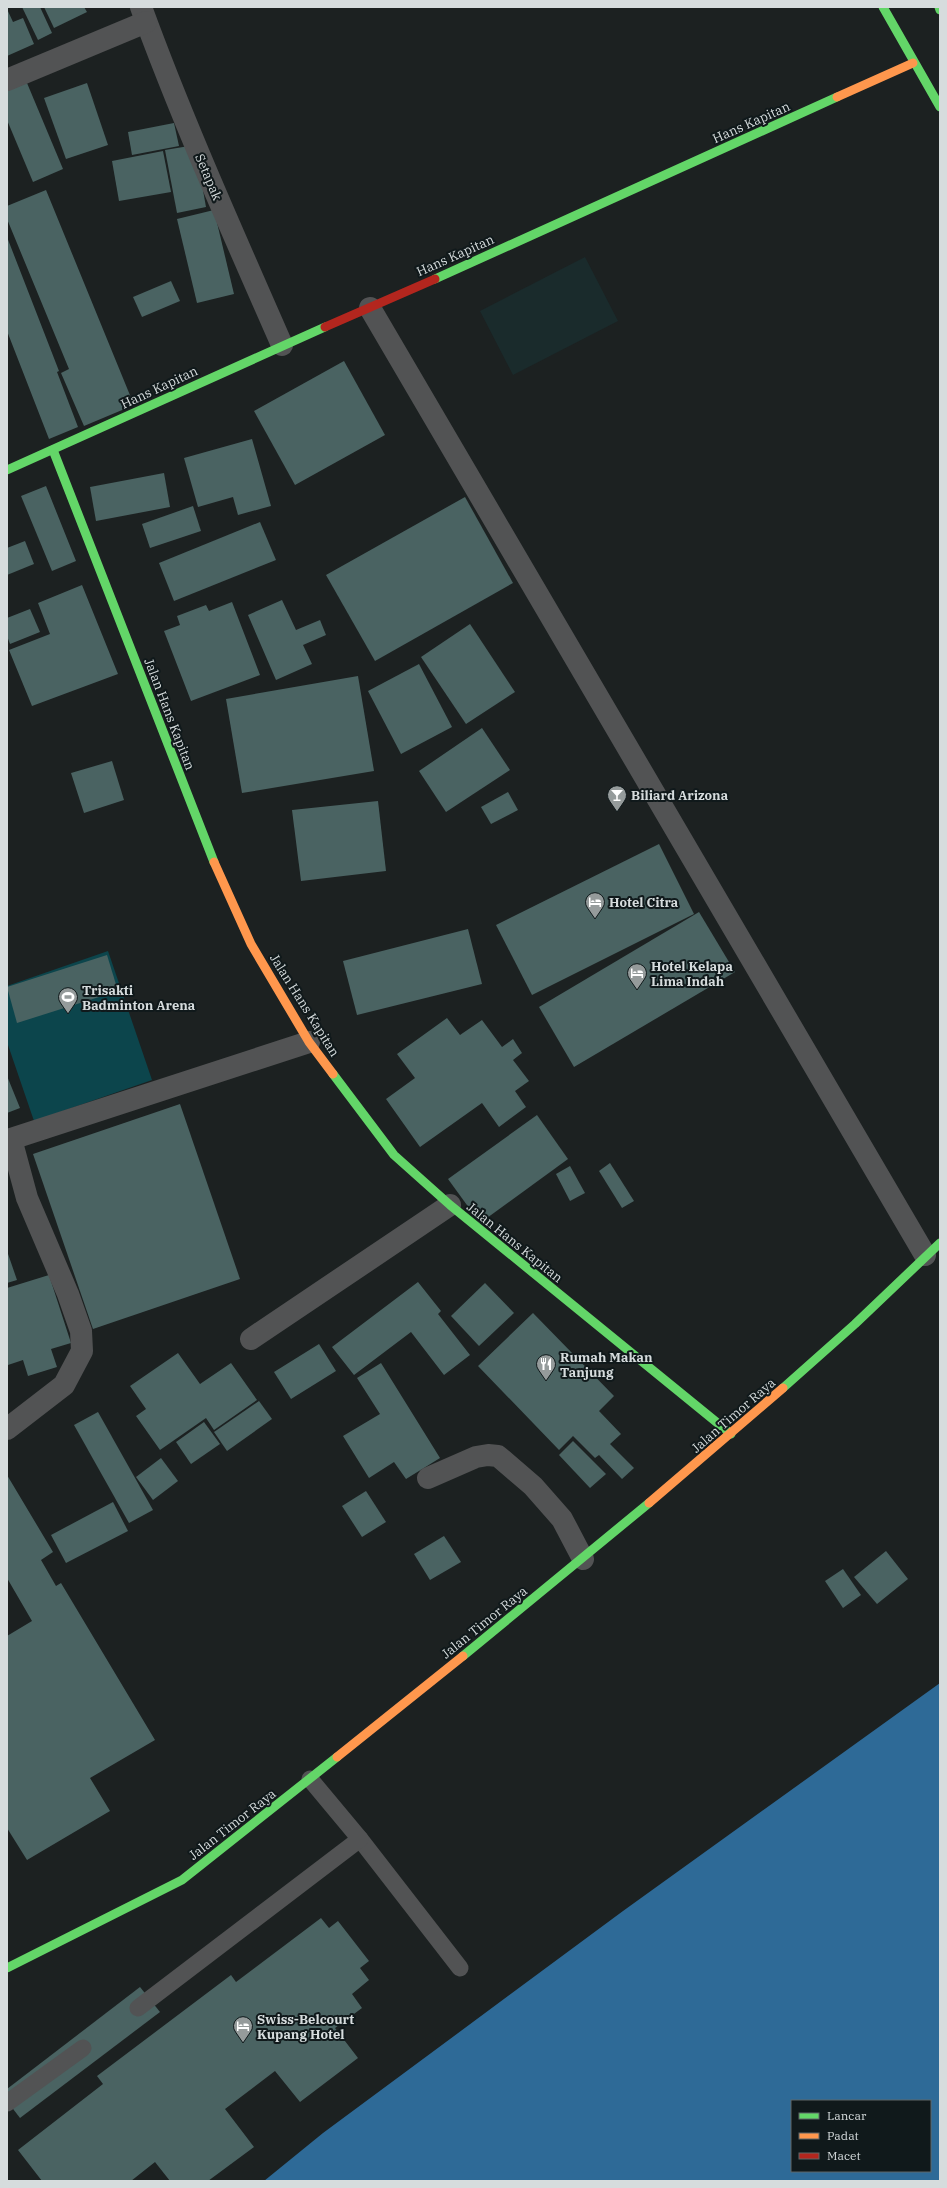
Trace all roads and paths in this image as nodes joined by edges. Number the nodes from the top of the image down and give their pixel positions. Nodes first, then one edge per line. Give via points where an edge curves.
1 (883, 7) edge
2 (144, 15) edge
3 (914, 63) junction
4 (7, 80) edge
5 (940, 107) edge
6 (370, 308) junction
7 (282, 345) junction
8 (53, 450) junction
9 (7, 470) edge
10 (309, 1042) junction
11 (9, 1140) edge
12 (450, 1205) junction
13 (933, 1249) edge
14 (251, 1339) dead end
15 (7, 1429) edge
16 (731, 1434) junction
17 (428, 1478) dead end
18 (583, 1559) junction
19 (310, 1779) junction
20 (360, 1839) junction
21 (7, 1968) edge
22 (460, 1968) dead end
23 (138, 2008) dead end
24 (83, 2048) dead end
25 (7, 2103) edge

1 - 3 main road
2 - 4 street
2 - 7 street, Setapak via 171,87
3 - 5 main road
3 - 6 main road, Hans Kapitan
6 - 7 main road, Hans Kapitan
6 - 13 street
7 - 8 main road, Hans Kapitan
8 - 9 main road, Hans Kapitan
8 - 10 main road, Jalan Hans Kapitan via 206,844 251,944
10 - 11 street
10 - 12 main road, Jalan Hans Kapitan via 394,1155
11 - 15 street via 27,1198 81,1330 82,1351 64,1384
12 - 14 street
12 - 16 main road, Jalan Hans Kapitan
13 - 16 main road, Jalan Timor Raya via 855,1324
16 - 18 main road, Jalan Timor Raya
17 - 18 street via 476,1457 498,1456 532,1486 562,1519
18 - 19 main road, Jalan Timor Raya
19 - 20 lane
19 - 21 main road, Jalan Timor Raya via 182,1880
20 - 22 lane
20 - 23 lane
24 - 25 lane

